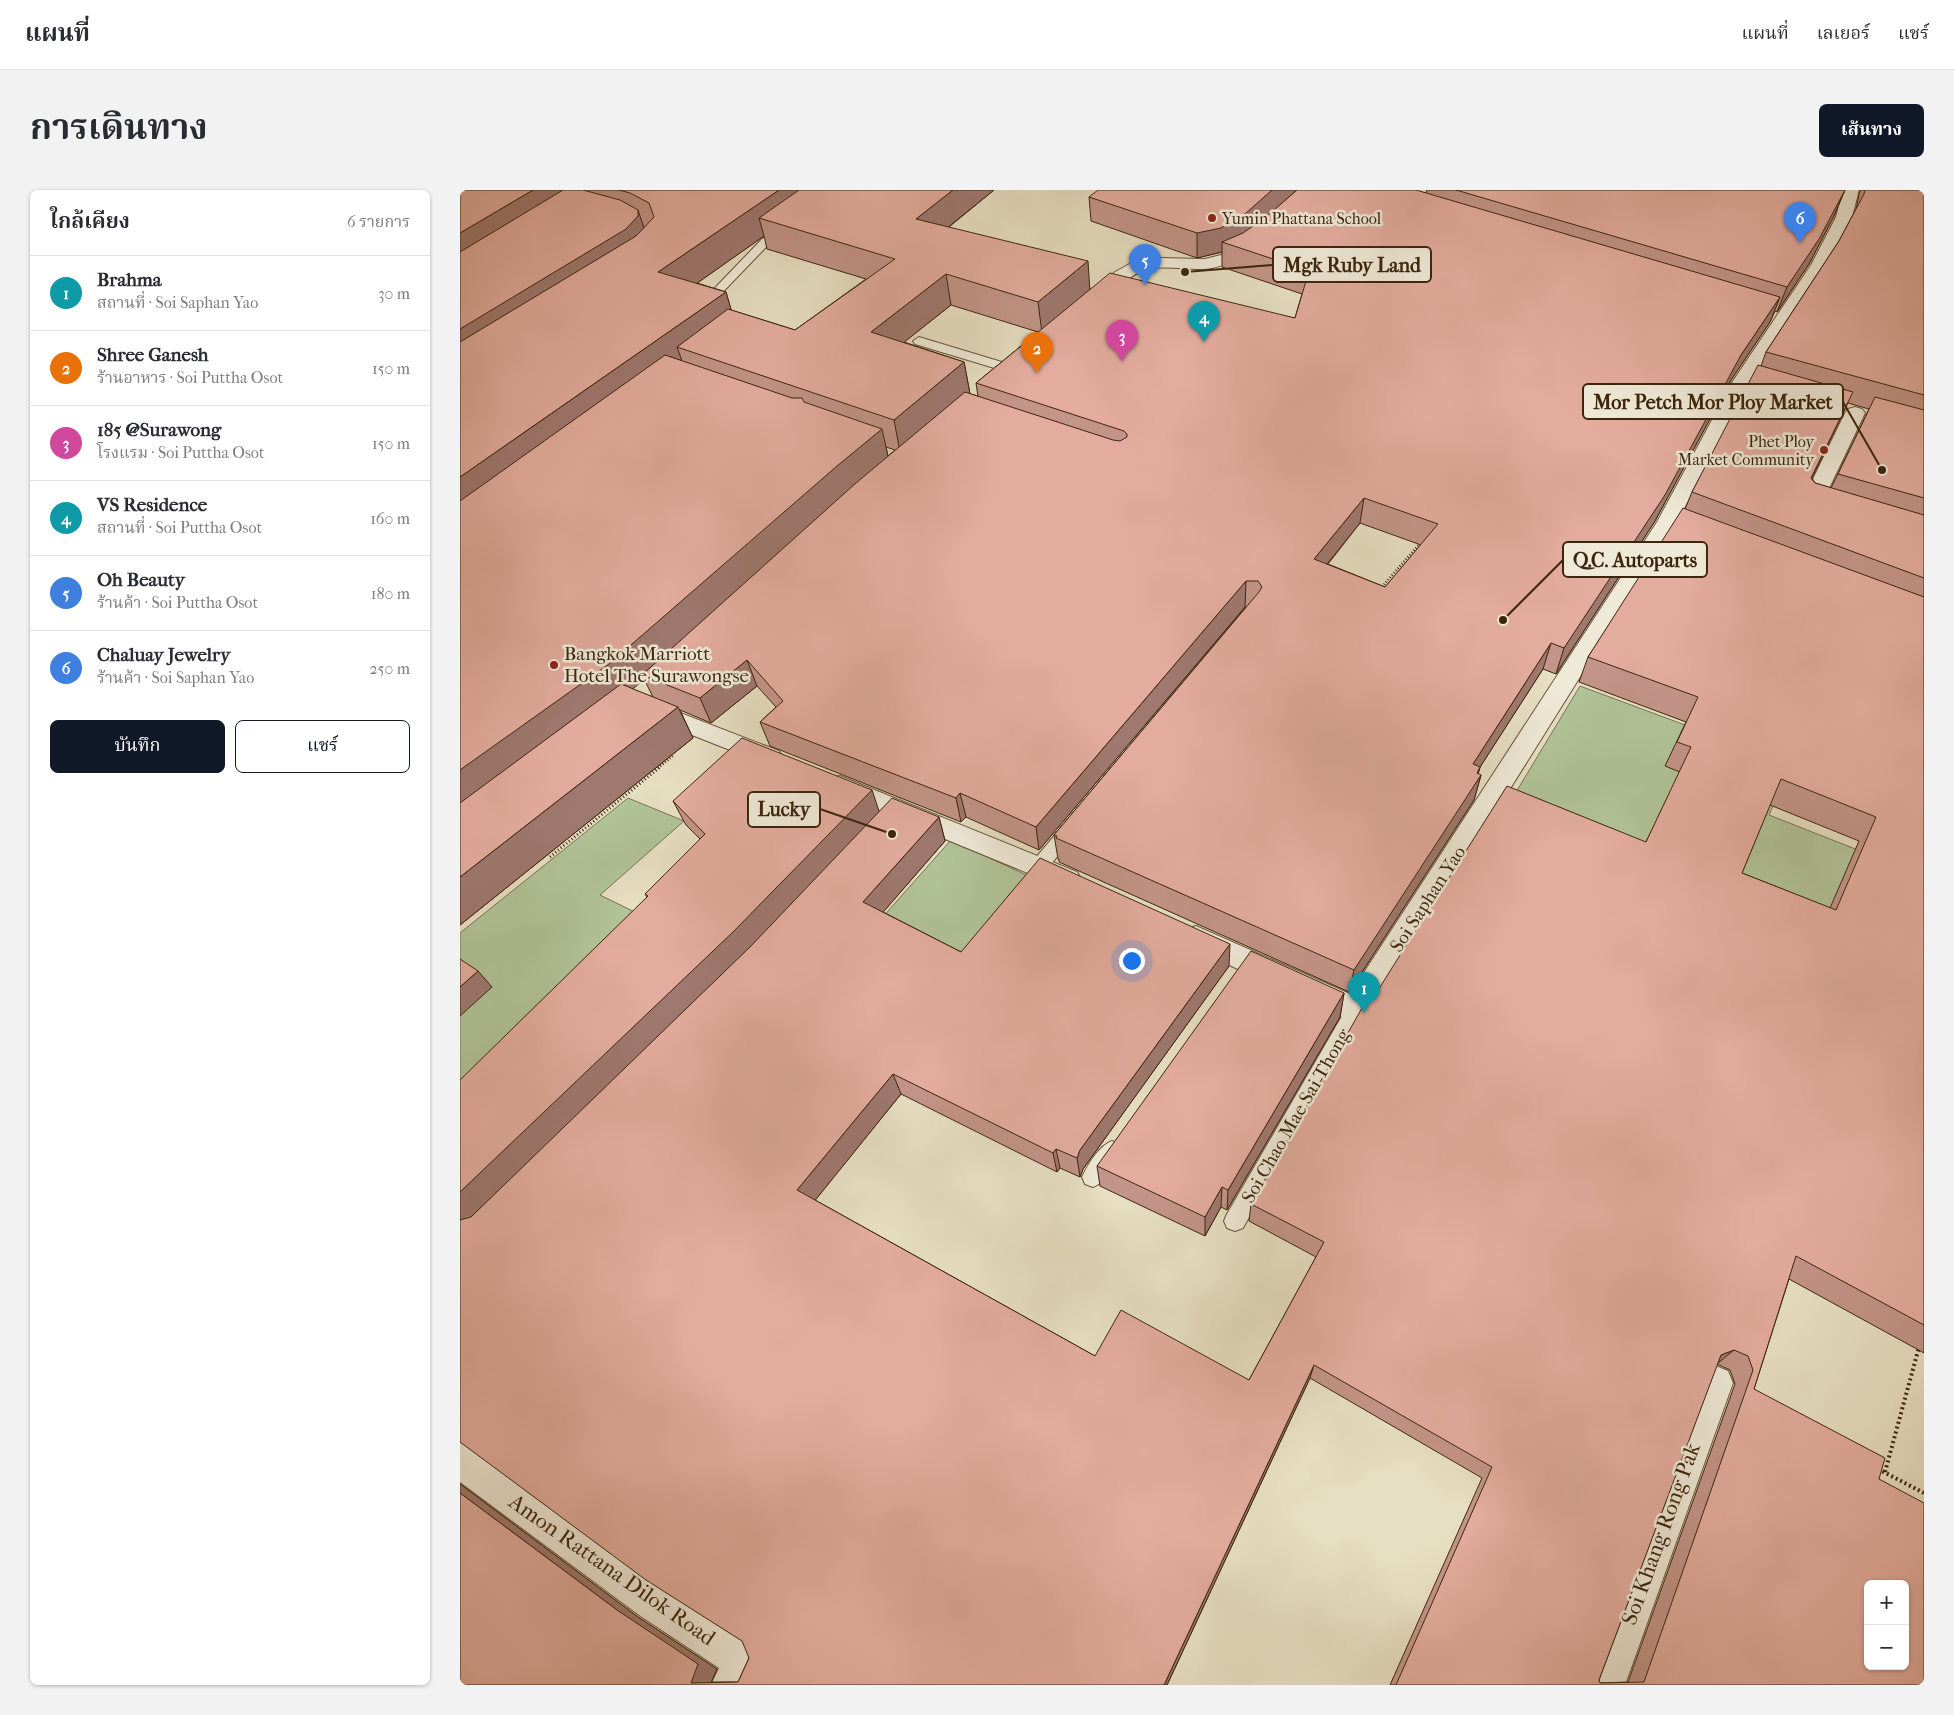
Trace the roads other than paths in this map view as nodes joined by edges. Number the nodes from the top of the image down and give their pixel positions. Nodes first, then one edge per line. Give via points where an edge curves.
1 (1309, 190) edge
2 (1852, 190) edge
3 (796, 221) edge
4 (715, 294) edge
5 (1083, 309) edge
6 (919, 341) dead end
7 (1018, 364) joint
8 (990, 386) edge
9 (1854, 413) dead end
10 (1849, 515) edge
11 (641, 696) edge
12 (792, 766) edge
13 (819, 777) edge
14 (1083, 814) edge
15 (1039, 866) junction
16 (1085, 887) edge
17 (1175, 928) edge
18 (1356, 1010) junction
19 (1122, 1137) edge
20 (1093, 1177) dead end
21 (1235, 1221) dead end
22 (1716, 1383) edge
23 (460, 1460) edge
24 (731, 1685) edge
25 (1605, 1685) edge

1 - 5 street via 1241,251 1226,260 1201,265 1139,266
2 - 18 street, Soi Saphan Yao via 1844,217 1819,265 1778,318 1752,384 1676,526
3 - 4 lane via 766,241
6 - 7 lane
7 - 8 street
9 - 10 street via 1811,504
11 - 12 street via 703,731
13 - 15 street via 893,815
14 - 15 lane
15 - 16 street
17 - 18 street via 1241,968
18 - 21 lane, Soi Chao Mae Sai Thong
19 - 20 lane
22 - 25 street, Soi Khang Rong Pak
23 - 24 street, Amon Rattana Dilok Road via 652,1602 744,1662

